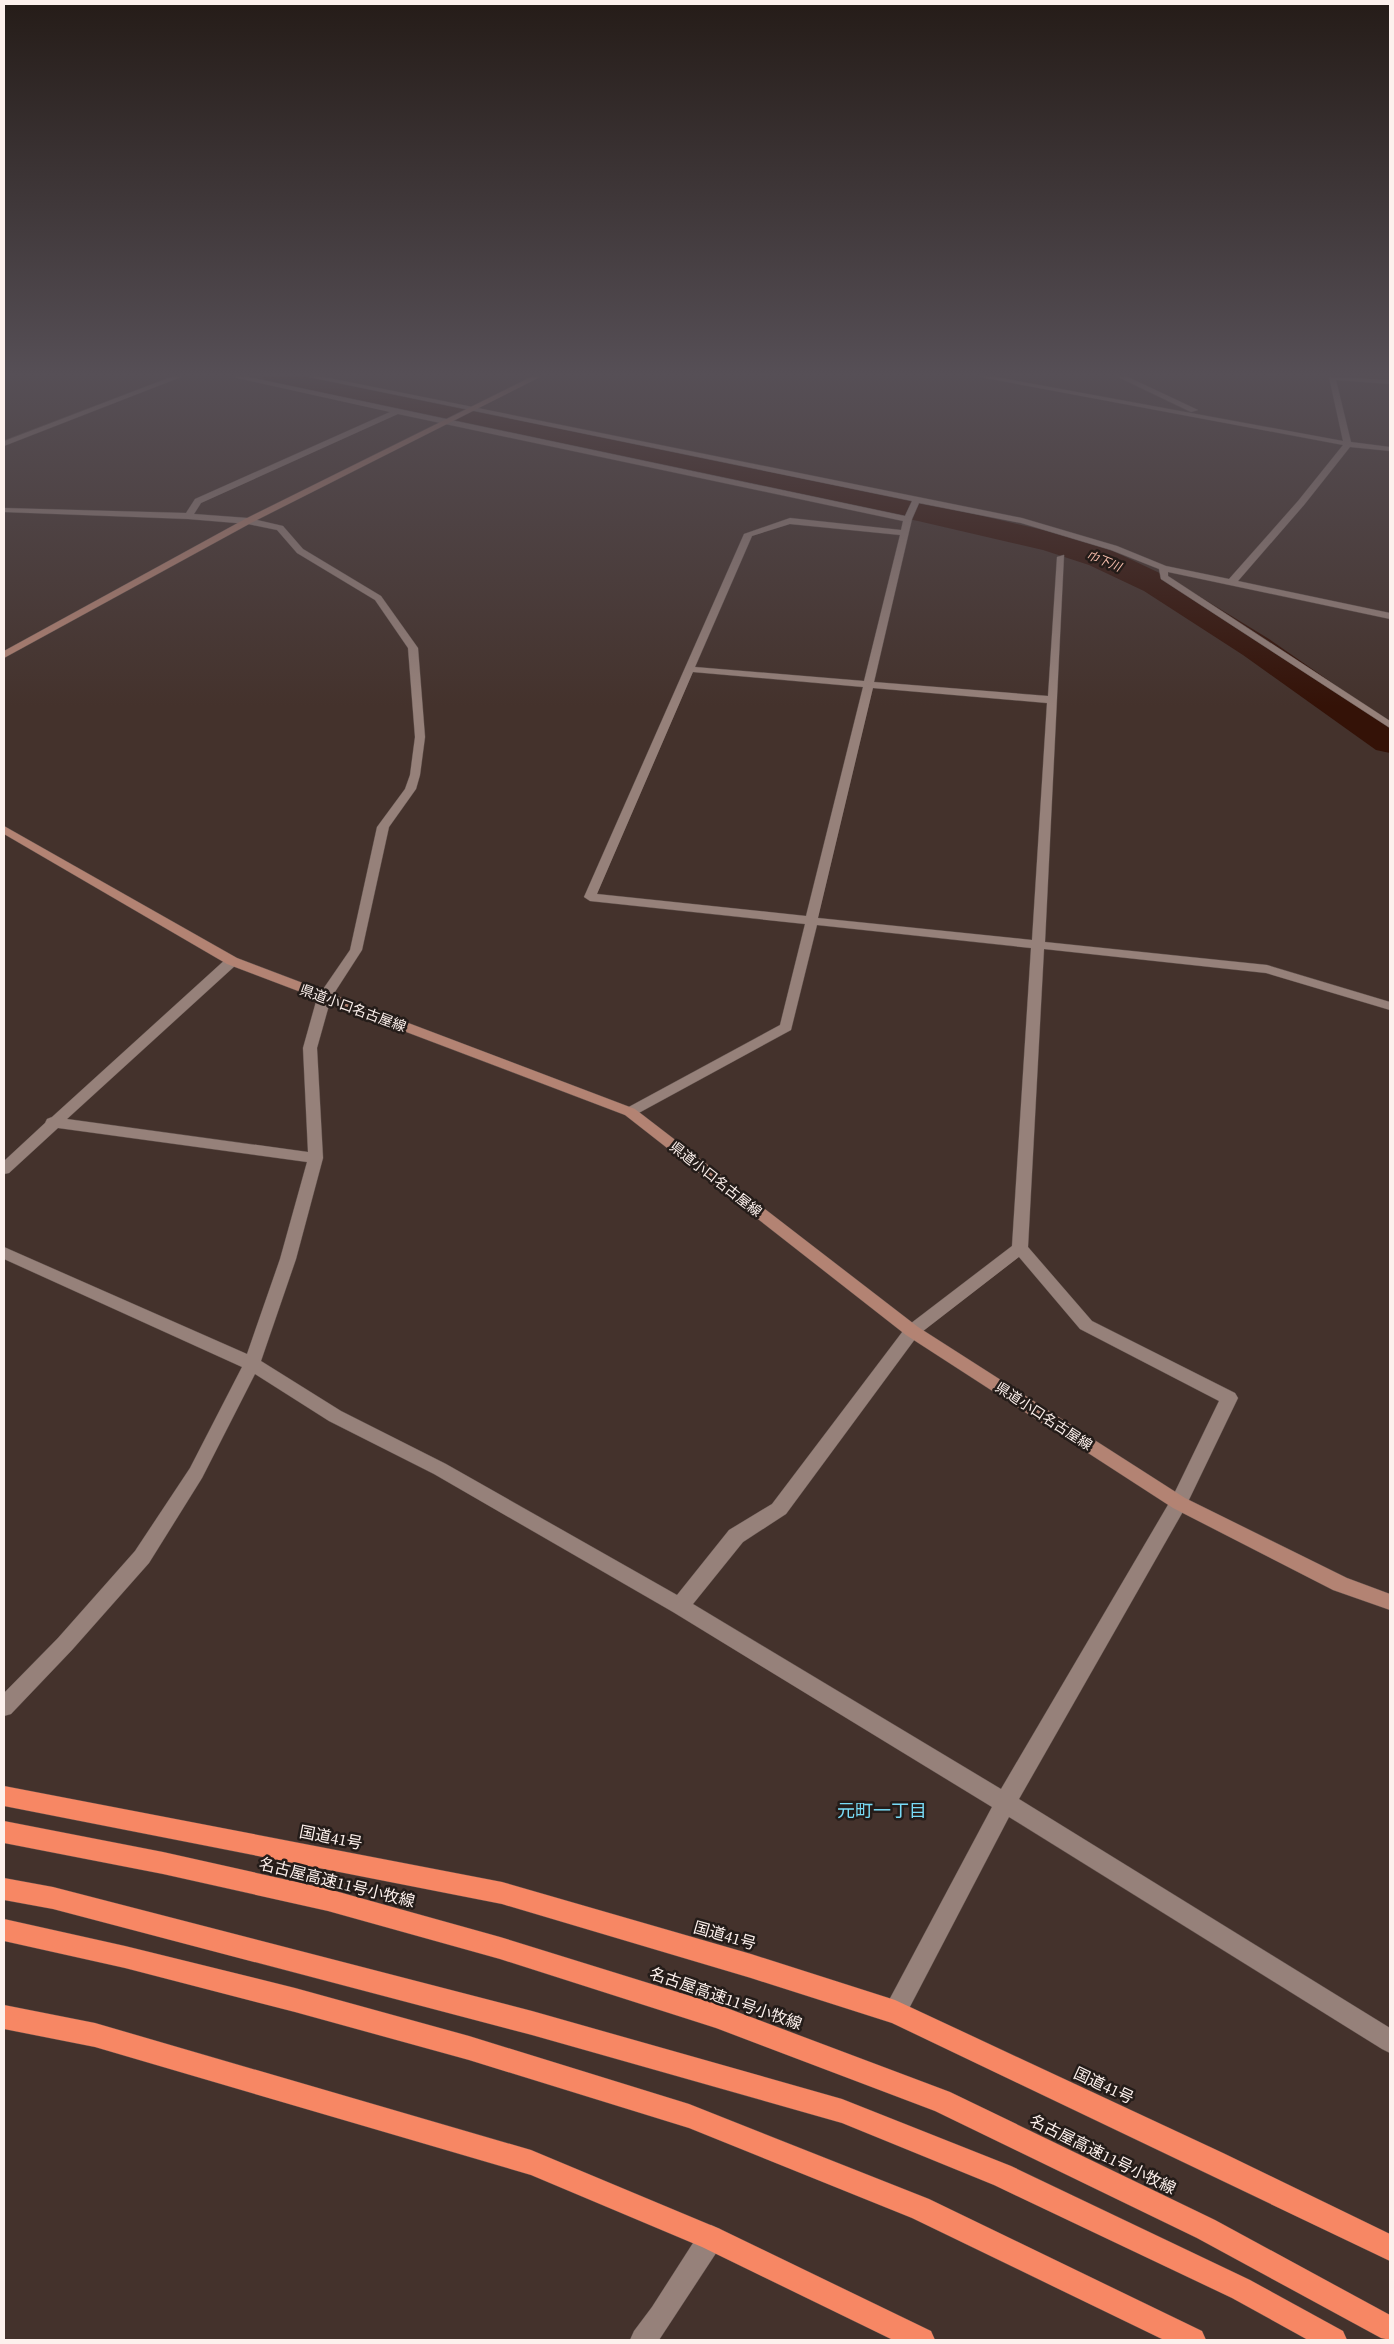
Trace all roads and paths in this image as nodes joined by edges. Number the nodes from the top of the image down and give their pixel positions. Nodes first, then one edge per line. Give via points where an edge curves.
1 (230, 486) edge
2 (317, 486) edge
3 (760, 486) edge
4 (839, 486) edge
5 (1314, 486) edge
6 (915, 502) junction
7 (4, 510) edge
8 (188, 516) junction
9 (909, 518) junction
10 (248, 521) junction
11 (906, 533) junction
12 (1062, 556) dead end
13 (1163, 568) junction
14 (1232, 582) junction
15 (1390, 616) edge
16 (4, 656) edge
17 (689, 669) junction
18 (868, 685) junction
19 (1053, 700) junction
20 (1390, 725) edge
21 (4, 829) edge
22 (810, 921) junction
23 (1038, 944) junction
24 (232, 962) junction
25 (324, 998) junction
26 (1390, 1006) edge
27 (630, 1112) junction
28 (52, 1122) junction
29 (316, 1158) junction
30 (4, 1169) edge
31 (1020, 1248) junction
32 (4, 1253) edge
33 (912, 1331) junction
34 (252, 1364) junction
35 (1179, 1503) junction
36 (1390, 1602) edge
37 (680, 1606) junction
38 (4, 1707) edge
39 (4, 1796) edge
40 (1005, 1803) junction
41 (4, 1832) edge
42 (4, 1889) edge
43 (4, 1930) edge
44 (895, 2012) junction
45 (4, 2017) edge
46 (1390, 2041) edge
47 (711, 2238) junction
48 (1390, 2248) edge
49 (1390, 2329) edge
50 (643, 2340) edge
51 (922, 2340) edge
52 (1193, 2340) edge
53 (1334, 2340) edge

1 - 8 street via 198,501
2 - 10 main road
3 - 9 street
4 - 6 street
5 - 14 street
6 - 9 street
6 - 13 street via 1022,521 1114,548
7 - 8 street
8 - 10 street
9 - 11 street
10 - 16 main road
10 - 25 street via 280,528 300,551 378,598 413,648 420,737 415,775 410,789 383,827 356,950
11 - 17 street via 790,521 748,534
11 - 18 street
12 - 19 street
13 - 14 street
13 - 20 street via 1164,576
14 - 15 street
17 - 18 street
17 - 22 street via 590,897
18 - 19 street
18 - 22 street
19 - 23 street
21 - 24 main road, 県道小口名古屋線
22 - 23 street
22 - 27 street via 786,1027
23 - 26 street via 1267,969
23 - 31 street
24 - 25 main road, 県道小口名古屋線
24 - 28 street
25 - 27 main road, 県道小口名古屋線
25 - 29 street via 310,1048
27 - 33 main road, 県道小口名古屋線
28 - 29 street
28 - 30 street
29 - 34 street via 288,1259
31 - 33 street
31 - 35 street via 1086,1325 1229,1398
32 - 34 street
33 - 35 main road, 県道小口名古屋線
33 - 37 street via 779,1509 736,1536
34 - 37 street via 335,1416 440,1469
34 - 38 street via 196,1473 142,1557
35 - 36 main road, 県道小口名古屋線 via 1340,1584
35 - 40 street
37 - 40 street
39 - 44 highway, 国道41号 via 502,1893
40 - 44 street
40 - 46 street
41 - 49 highway, 名古屋高速11号小牧線 via 328,1900 500,1948 716,2016 941,2101 1206,2229
42 - 53 highway via 53,1898 532,2023 842,2111 1002,2175 1241,2289
43 - 52 highway via 304,2003 469,2048 689,2116 920,2208
44 - 48 highway, 国道41号
45 - 47 highway via 95,2035 531,2164
47 - 50 street
47 - 51 highway

